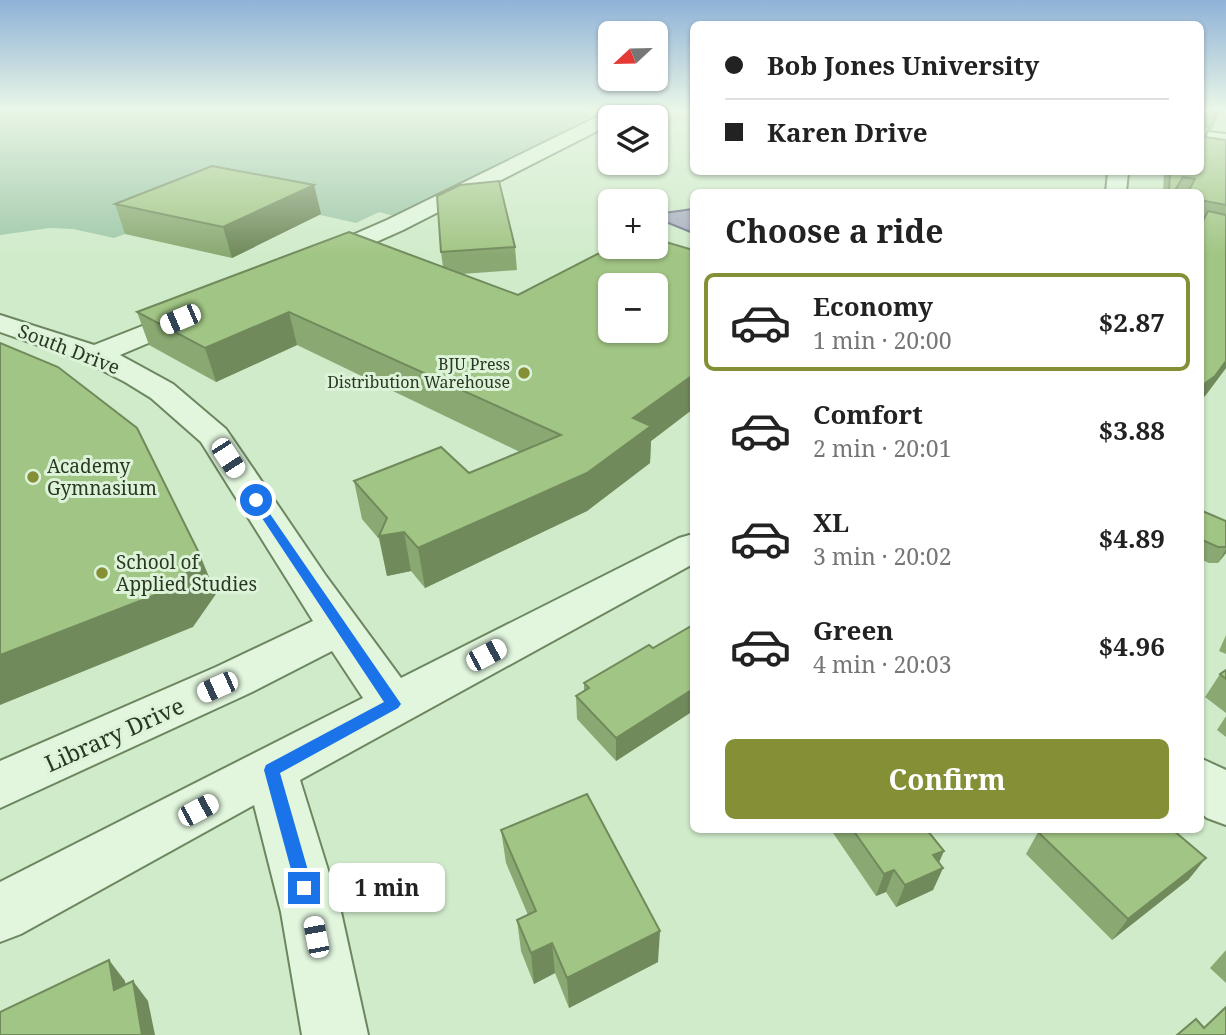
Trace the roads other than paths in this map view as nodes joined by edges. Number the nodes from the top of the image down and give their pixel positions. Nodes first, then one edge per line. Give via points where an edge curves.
1 (528, 158) edge
2 (293, 270) edge
3 (214, 305) edge
4 (0, 323) edge
5 (94, 355) junction
6 (690, 549) edge
7 (340, 627) junction
8 (393, 704) junction
9 (271, 770) junction
10 (1204, 783) edge
11 (0, 785) edge
12 (1226, 802) edge
13 (0, 913) edge
14 (335, 1035) edge

1 - 2 street
3 - 5 street
4 - 5 street, South Drive
5 - 7 street, South Drive via 162,391 214,436
6 - 8 street
7 - 8 street, South Drive
7 - 11 street, Library Drive
8 - 9 street
9 - 13 street
9 - 14 street via 311,912
10 - 12 street

